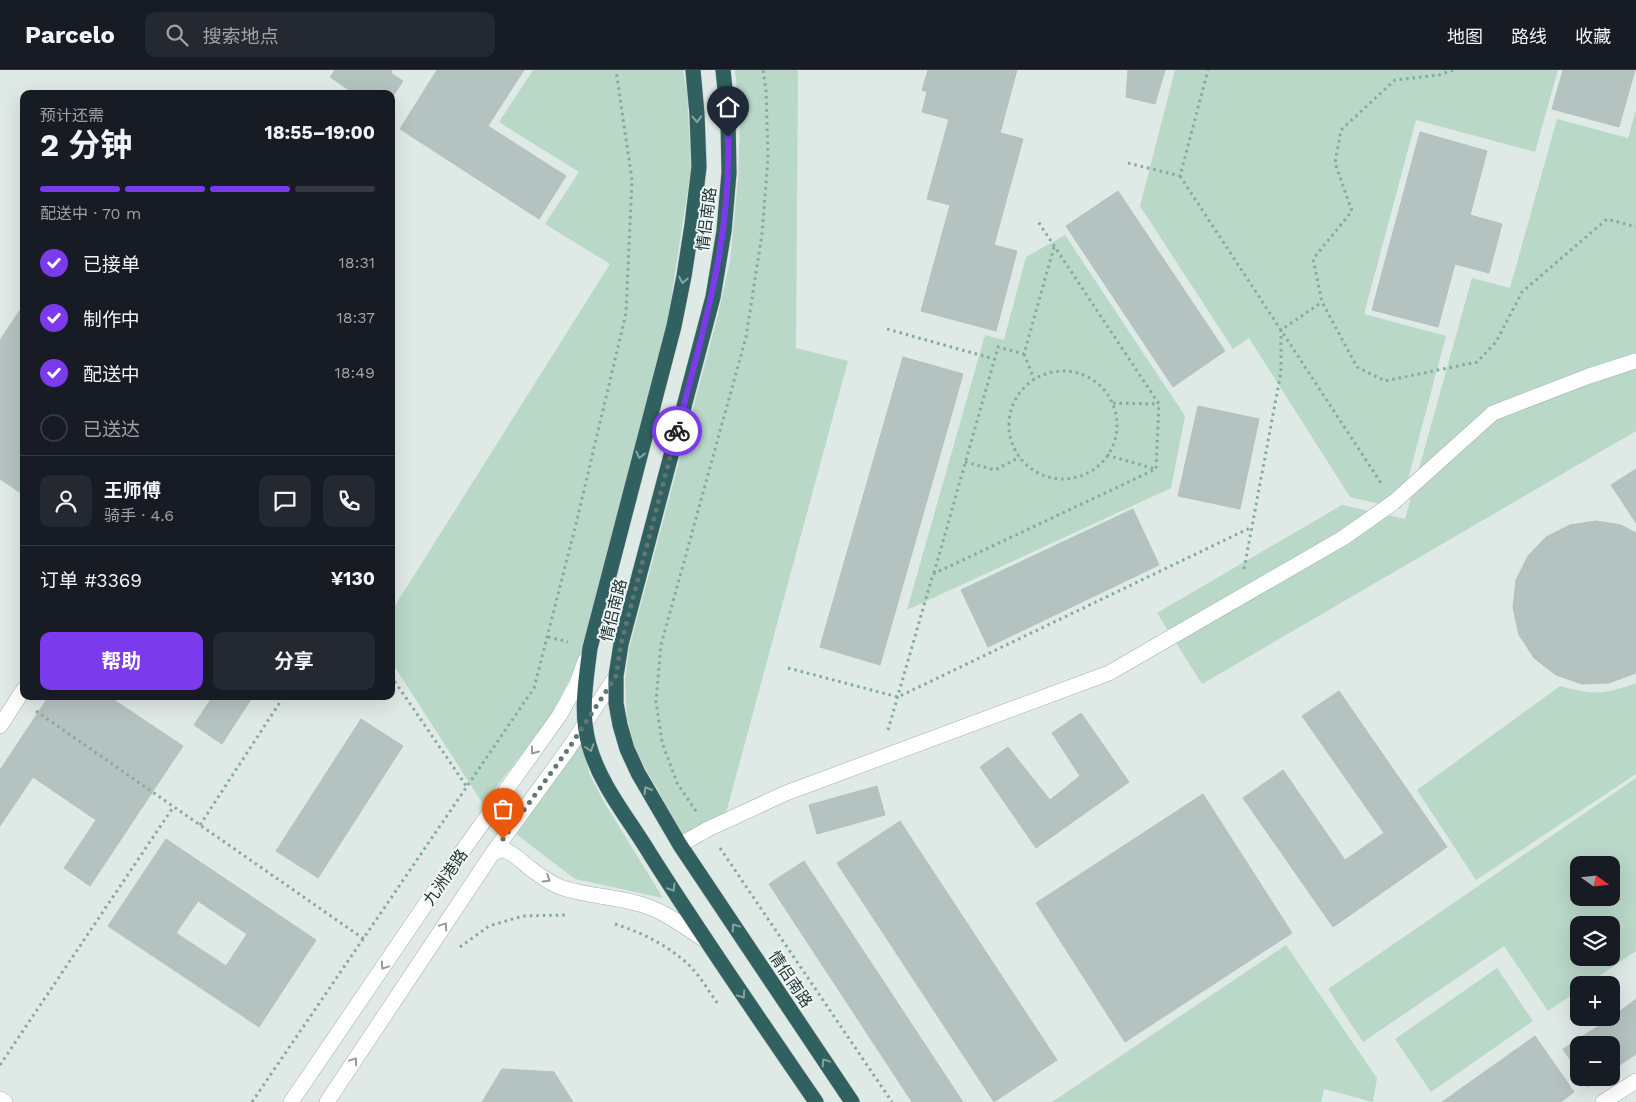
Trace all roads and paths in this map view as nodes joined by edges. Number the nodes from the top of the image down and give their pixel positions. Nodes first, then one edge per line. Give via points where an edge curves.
1 (616, 70) edge
2 (693, 70) edge
3 (723, 70) edge
4 (763, 70) edge
5 (1208, 70) edge
6 (1437, 70) edge
7 (1453, 70) edge
8 (1439, 75) junction
9 (1128, 163) dead end
10 (1180, 176) junction
11 (1037, 220) dead end
12 (1636, 227) edge
13 (1054, 246) junction
14 (1322, 302) junction
15 (887, 329) dead end
16 (1281, 330) junction
17 (1024, 354) junction
18 (994, 359) junction
19 (1636, 361) edge
20 (1034, 379) junction
21 (1112, 403) junction
22 (1160, 404) junction
23 (1107, 456) junction
24 (1020, 457) junction
25 (965, 462) junction
26 (1156, 469) junction
27 (1394, 502) junction
28 (1252, 527) junction
29 (933, 574) junction
30 (1239, 599) junction
31 (590, 648) junction
32 (788, 668) dead end
33 (616, 676) junction
34 (395, 682) edge
35 (20, 696) edge
36 (898, 697) junction
37 (29, 700) edge
38 (281, 700) edge
39 (584, 725) junction
40 (0, 726) edge
41 (880, 758) junction
42 (467, 787) junction
43 (174, 806) junction
44 (200, 825) junction
45 (708, 829) junction
46 (680, 845) junction
47 (492, 854) junction
48 (569, 915) dead end
49 (612, 923) dead end
50 (364, 939) junction
51 (705, 940) junction
52 (458, 948) dead end
53 (723, 1010) dead end
54 (0, 1065) edge
55 (1636, 1081) edge
56 (0, 1099) edge
57 (5, 1102) edge
58 (252, 1102) edge
59 (291, 1102) edge
60 (327, 1102) edge
61 (816, 1102) edge
62 (852, 1102) edge
63 (892, 1102) edge
64 (1603, 1102) edge

1 - 42 path via 632,180 626,313 534,688
2 -> 31 highway, 情侣南路 via 699,167 684,276 674,326
3 - 33 highway, 情侣南路 via 729,173 713,297 621,644
4 - 45 path via 768,158 762,234 746,337 661,645 656,701 662,742 677,783
5 - 10 path
6 - 8 path
7 - 8 path
8 - 14 path via 1395,80 1341,130 1336,163 1352,211 1313,259
9 - 10 path
10 - 16 path
11 - 13 path
12 - 14 path via 1607,219 1522,292 1496,342 1477,362 1385,381 1357,367
13 - 17 path
13 - 22 path
14 - 16 path
15 - 18 path
16 - 27 path
16 - 28 path via 1282,372
17 - 18 path via 998,347
17 - 20 path
18 - 25 path
19 - 27 street via 1493,413
20 - 21 path via 1052,372 1070,371 1088,376 1103,388
20 - 24 path via 1021,391 1012,408 1009,425 1012,442
21 - 22 path
21 - 23 path via 1117,421 1115,440
22 - 26 path
23 - 24 path via 1096,468 1081,476 1064,479 1032,469
23 - 26 path
24 - 25 path via 994,470
25 - 29 path
26 - 29 path
27 - 30 street via 1343,538
28 - 30 path
28 - 36 path
29 - 36 path
30 - 41 street via 1109,673
31 - 39 highway, 情侣南路
31 -> 59 street, 九洲港路 via 576,686 559,716 451,867
32 - 36 path
33 - 39 street, 九洲港路
46 -> 33 highway, 情侣南路 via 627,750 616,703
34 - 42 path
35 - 40 street
36 - 41 path
37 - 43 path
38 - 44 path
39 - 47 street, 九洲港路
39 -> 51 highway, 情侣南路 via 606,785
41 - 45 street via 786,793
42 - 50 path
43 - 44 path
43 - 54 path
44 - 50 path
45 - 46 street
45 - 63 path
62 -> 46 highway, 情侣南路
47 -> 51 street via 503,849 514,853 530,869 574,892 646,906
60 -> 47 street, 九洲港路
48 - 52 path via 523,916 489,926
49 - 53 path via 636,931 670,949 691,968
50 - 58 path
51 -> 61 highway, 情侣南路
55 - 64 street
56 - 57 street

